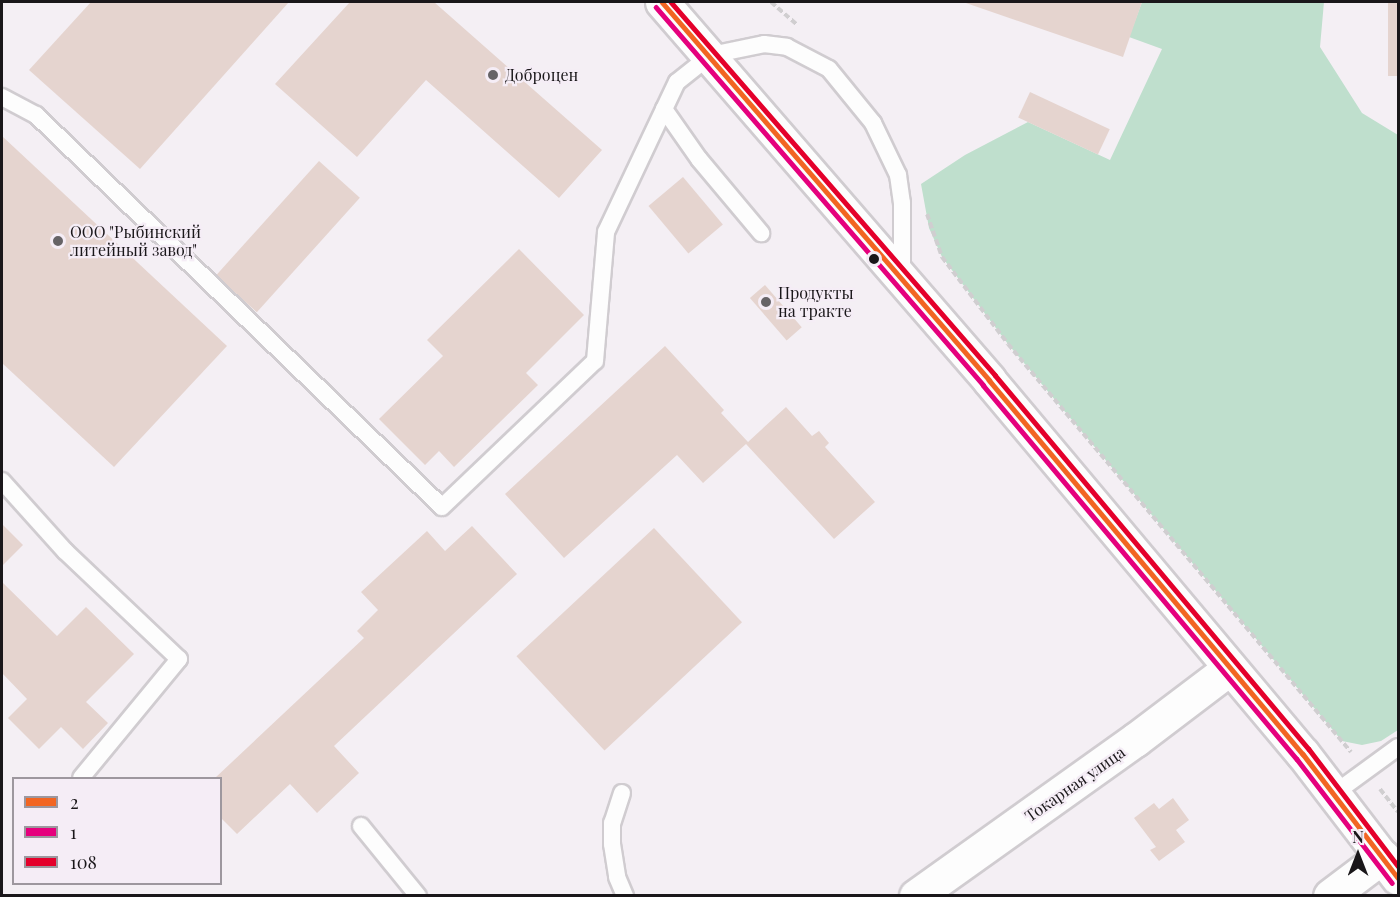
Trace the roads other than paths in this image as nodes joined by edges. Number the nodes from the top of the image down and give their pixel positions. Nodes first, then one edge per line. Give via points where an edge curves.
1 (662, 2) edge
2 (711, 56) junction
3 (2, 97) edge
4 (664, 108) junction
5 (761, 233) dead end
6 (902, 278) junction
7 (2, 481) edge
8 (1230, 668) junction
9 (1398, 747) edge
10 (82, 777) edge
11 (622, 793) dead end
12 (1335, 793) junction
13 (361, 826) dead end
14 (1391, 867) edge
15 (418, 896) edge
16 (625, 896) edge
17 (916, 896) edge
18 (1330, 896) edge

1 - 2 street
2 - 4 lane via 677,81
2 - 6 street
2 - 6 lane via 764,44 787,47 829,69 873,123 898,175
3 - 4 lane via 36,115 442,507 595,361 606,232
4 - 5 lane via 699,159
6 - 8 street
7 - 10 lane via 65,550 179,658
8 - 12 street
8 - 17 street, Токарная улица via 1135,741
9 - 12 lane
11 - 16 lane via 612,823 612,844 616,877
12 - 14 street
13 - 15 lane
14 - 18 street

